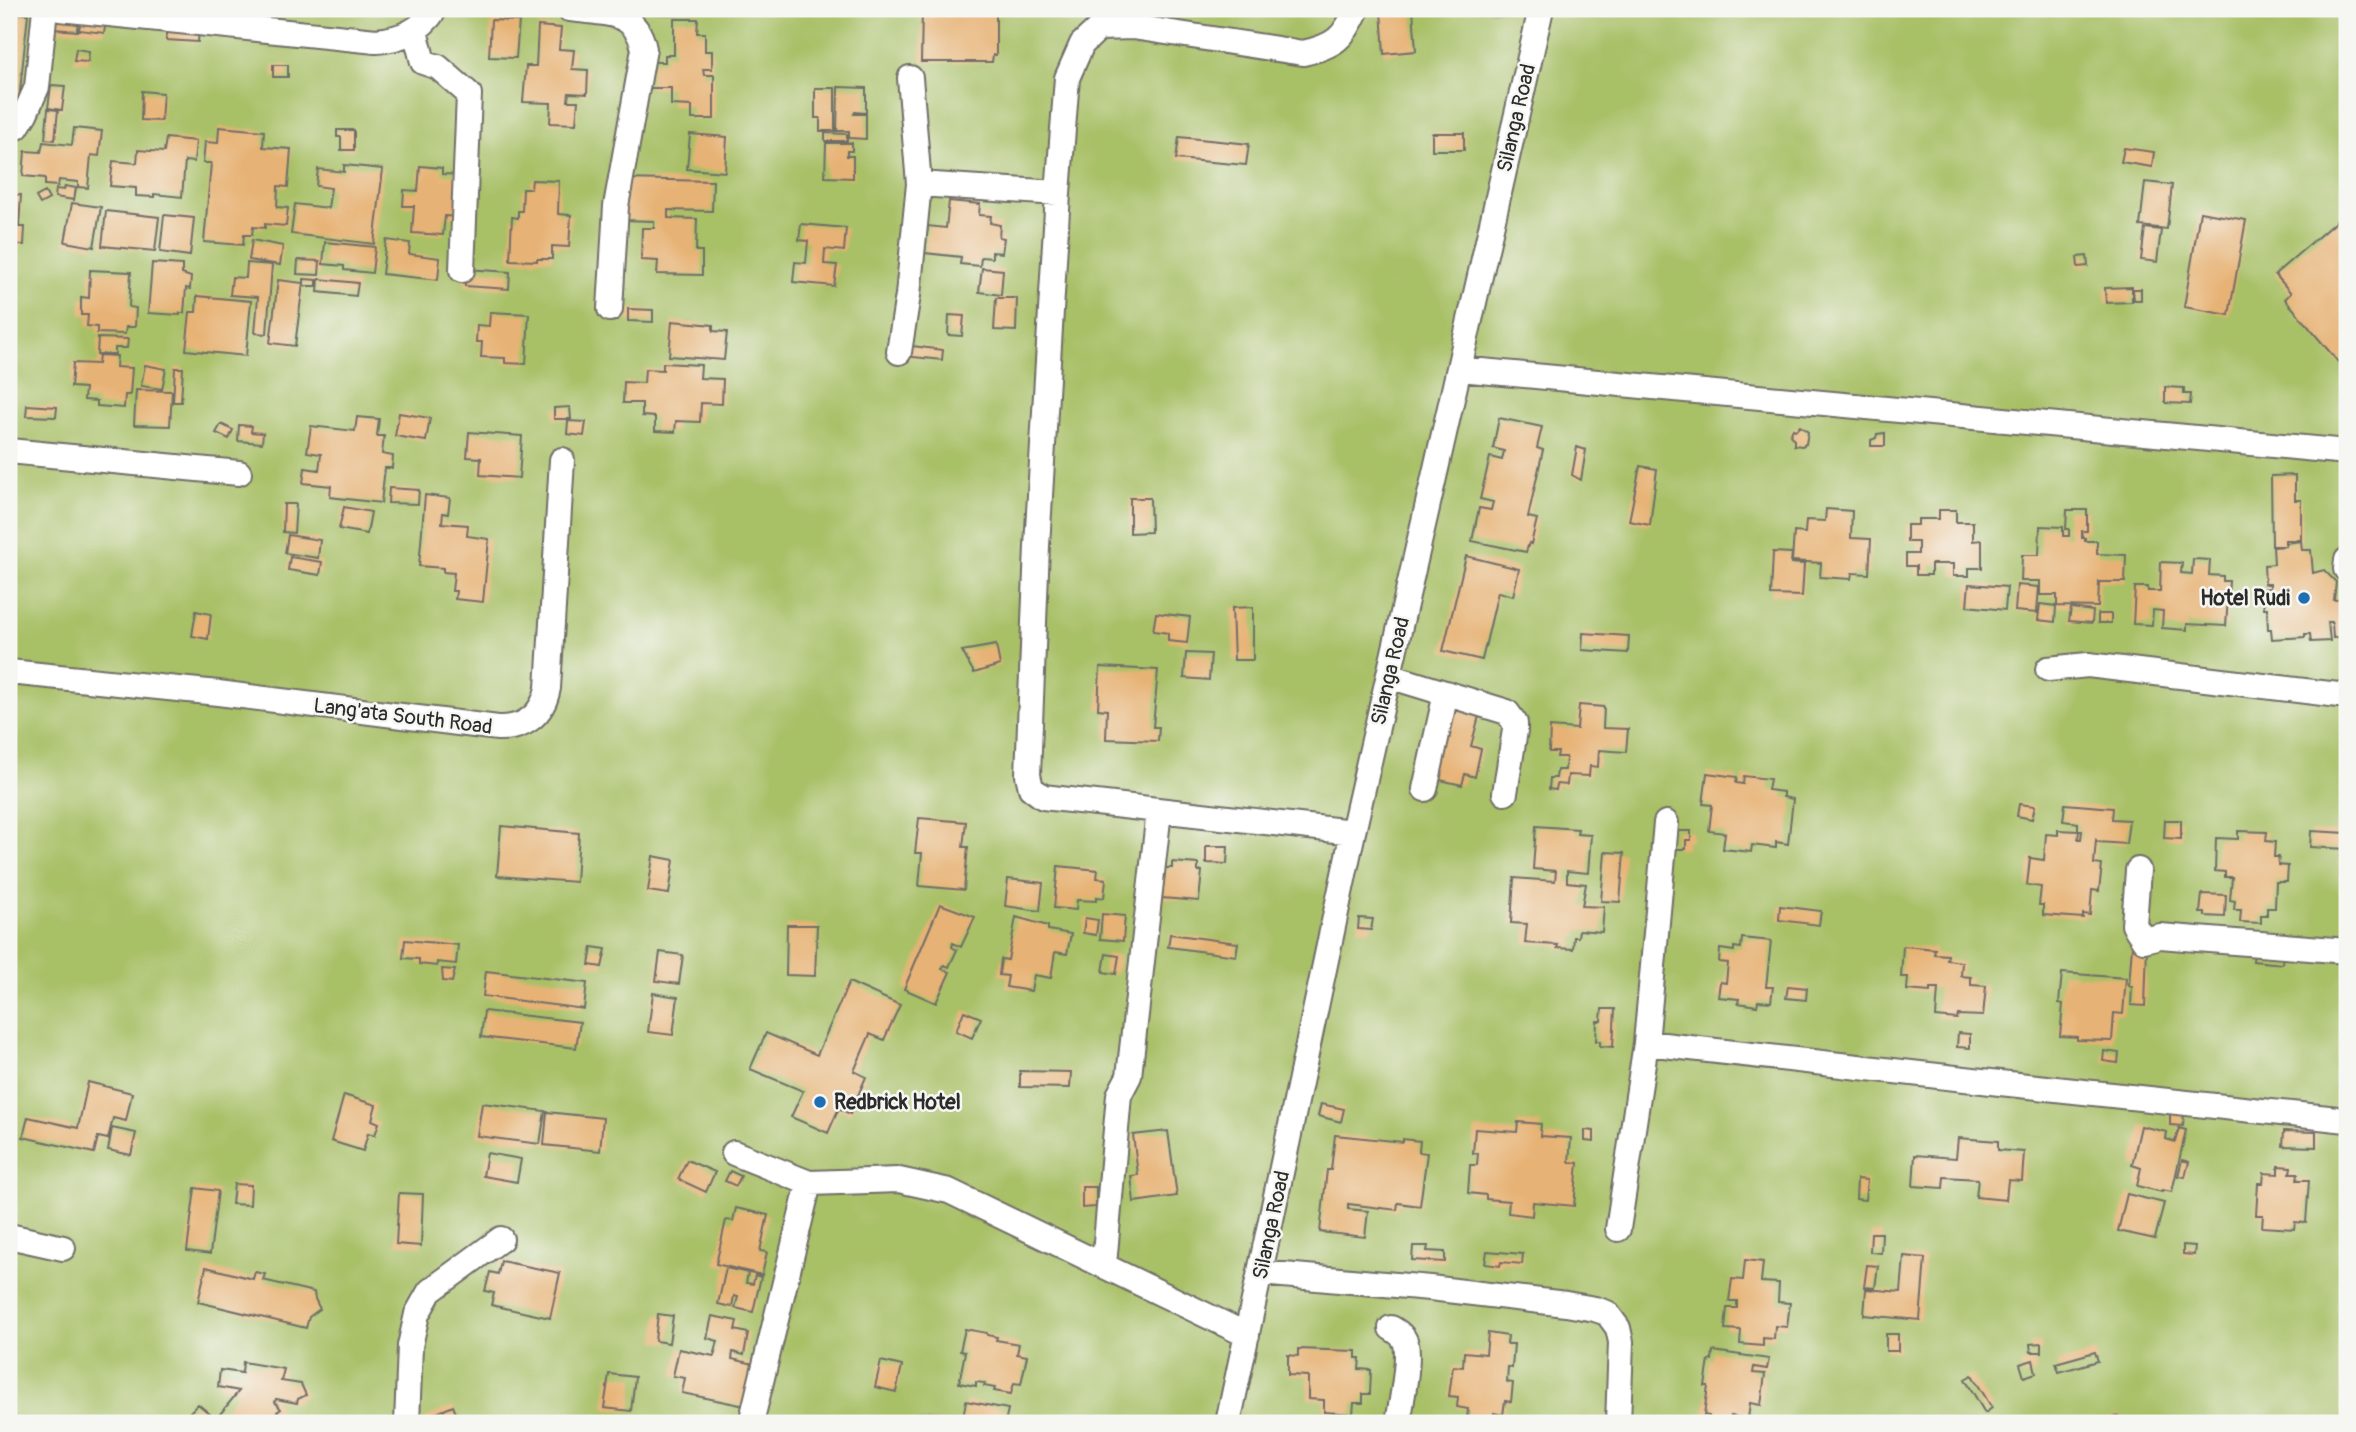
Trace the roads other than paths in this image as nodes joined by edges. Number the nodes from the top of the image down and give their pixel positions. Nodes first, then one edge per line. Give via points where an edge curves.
1 (45, 9) edge
2 (60, 9) edge
3 (435, 9) edge
4 (569, 9) edge
5 (1357, 9) edge
6 (1541, 9) edge
7 (415, 31) junction
8 (910, 78) dead end
9 (17, 127) dead end
10 (919, 184) junction
11 (1058, 193) junction
12 (462, 270) dead end
13 (610, 309) dead end
14 (899, 352) dead end
15 (1460, 369) junction
16 (9, 451) edge
17 (2347, 452) edge
18 (562, 460) dead end
19 (239, 472) dead end
20 (2048, 669) dead end
21 (9, 672) edge
22 (1389, 676) junction
23 (1446, 693) junction
24 (2347, 696) edge
25 (1424, 789) dead end
26 (1505, 793) dead end
27 (1159, 811) junction
28 (1666, 823) dead end
29 (1353, 832) junction
30 (2138, 870) dead end
31 (2347, 951) edge
32 (1646, 1043) junction
33 (2347, 1120) edge
34 (734, 1153) dead end
35 (809, 1183) junction
36 (1618, 1229) dead end
37 (9, 1236) edge
38 (500, 1239) dead end
39 (62, 1248) dead end
40 (1104, 1265) junction
41 (1261, 1273) junction
42 (1391, 1328) dead end
43 (1247, 1335) junction
44 (407, 1423) edge
45 (751, 1423) edge
46 (1228, 1423) edge
47 (1398, 1423) edge
48 (1618, 1423) edge

1 - 9 street via 37,87
2 - 7 street via 376,41
3 - 7 street
4 - 13 street via 628,19 637,27 644,49 616,206
5 - 11 street via 1347,31 1325,48 1303,53 1132,27 1099,28 1082,44 1067,78
6 - 15 street, Silanga Road
7 - 12 street via 423,62 438,67 469,93
8 - 10 street
10 - 11 street
10 - 14 street
11 - 27 street via 1028,775 1031,788 1043,797
15 - 17 street
15 - 22 street, Silanga Road
16 - 19 street
18 - 21 street, Lang'ata South Road via 548,688 540,711 520,725 498,727
20 - 24 street via 2088,666
22 - 23 street
22 - 29 street, Silanga Road
23 - 25 street
23 - 26 street via 1512,717 1515,730
27 - 29 street
27 - 40 street via 1129,1076 1119,1095
28 - 32 street
29 - 41 street, Silanga Road
30 - 31 street via 2134,925 2144,940 2160,936
32 - 33 street
32 - 36 street
34 - 35 street
35 - 40 street via 899,1180 949,1191
35 - 45 street
37 - 39 street
38 - 44 street via 430,1291 417,1314 410,1346
40 - 43 street
41 - 43 street, Silanga Road
41 - 48 street via 1595,1308 1618,1328 1621,1342
42 - 47 street via 1406,1343
43 - 46 street, Silanga Road

